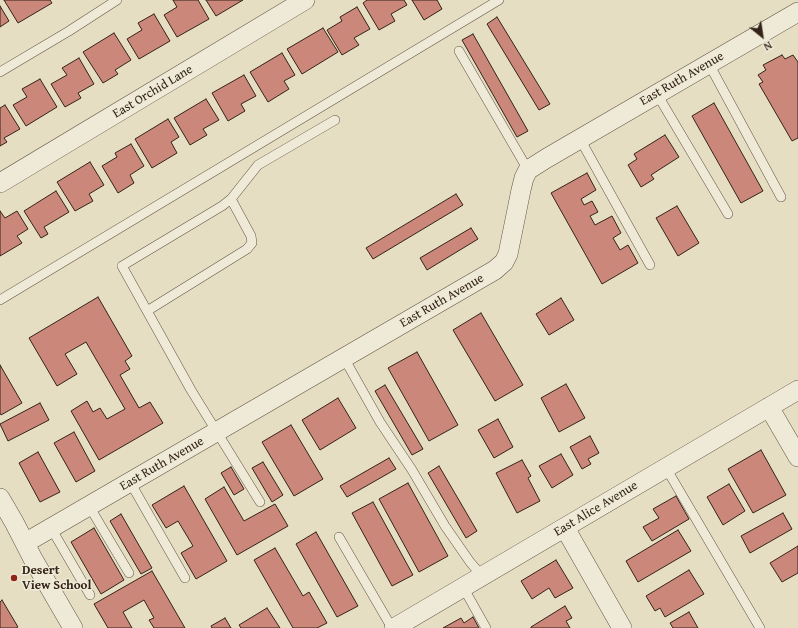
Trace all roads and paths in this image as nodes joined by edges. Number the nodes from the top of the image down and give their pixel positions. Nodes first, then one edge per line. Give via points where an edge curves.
1 (117, 0) edge
2 (305, 0) edge
3 (499, 0) edge
4 (798, 12) edge
5 (458, 50) dead end
6 (709, 64) junction
7 (0, 72) edge
8 (657, 94) junction
9 (335, 120) dead end
10 (580, 139) junction
11 (528, 170) junction
12 (0, 184) edge
13 (781, 197) dead end
14 (231, 199) junction
15 (728, 214) dead end
16 (650, 265) dead end
17 (0, 300) edge
18 (146, 311) junction
19 (344, 358) junction
20 (798, 390) edge
21 (769, 407) junction
22 (216, 432) junction
23 (798, 457) edge
24 (666, 468) junction
25 (130, 482) junction
26 (0, 498) edge
27 (260, 502) dead end
28 (90, 506) junction
29 (51, 528) junction
30 (564, 528) junction
31 (338, 537) dead end
32 (25, 543) junction
33 (129, 573) dead end
34 (482, 576) junction
35 (185, 578) dead end
36 (463, 587) junction
37 (90, 595) dead end
38 (73, 628) edge
39 (393, 628) edge
40 (486, 628) edge
41 (622, 628) edge
42 (760, 628) edge

1 - 7 lane
2 - 12 street, East Orchid Lane
3 - 17 lane
4 - 6 street, East Ruth Avenue
5 - 11 lane
6 - 8 street, East Ruth Avenue
6 - 13 lane
8 - 10 street, East Ruth Avenue
8 - 15 lane
9 - 14 lane via 258,165
10 - 11 street, East Ruth Avenue
10 - 16 lane
11 - 19 street, East Ruth Avenue via 504,262 495,270
14 - 18 lane via 251,236 252,243 247,249
14 - 18 lane via 122,266
18 - 22 lane
19 - 22 street, East Ruth Avenue
19 - 34 lane via 380,422 445,526
20 - 21 street, East Alice Avenue
21 - 23 street
21 - 24 street, East Alice Avenue
22 - 25 street, East Ruth Avenue
22 - 27 lane
24 - 30 street, East Alice Avenue
24 - 42 lane
25 - 28 street, East Ruth Avenue
25 - 35 lane
26 - 32 street
28 - 29 street, East Ruth Avenue
28 - 33 lane
29 - 32 street, East Ruth Avenue
29 - 37 lane
30 - 34 street, East Alice Avenue
30 - 41 street
31 - 39 lane
32 - 38 street
34 - 36 street, East Alice Avenue
36 - 39 street, East Alice Avenue
36 - 40 lane

